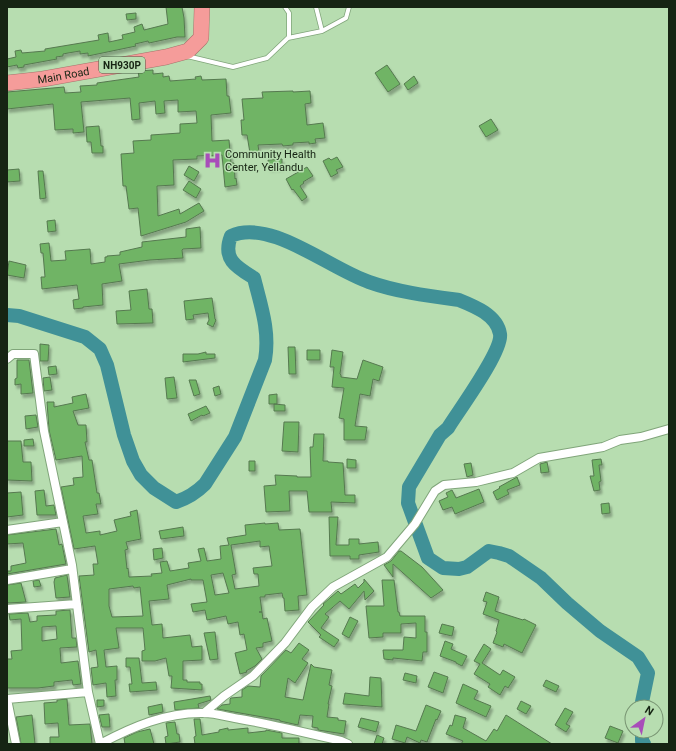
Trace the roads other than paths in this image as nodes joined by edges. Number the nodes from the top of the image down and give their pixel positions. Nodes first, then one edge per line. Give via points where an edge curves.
1 (202, 7) edge
2 (285, 7) edge
3 (316, 7) edge
4 (349, 7) edge
5 (322, 31) junction
6 (288, 38) junction
7 (176, 54) junction
8 (7, 84) edge
9 (7, 358) edge
10 (669, 429) edge
11 (63, 522) junction
12 (7, 530) edge
13 (72, 569) junction
14 (7, 580) edge
15 (77, 604) junction
16 (7, 609) edge
17 (88, 692) junction
18 (7, 699) edge
19 (204, 713) junction
20 (16, 744) edge
21 (100, 744) edge
22 (348, 744) edge

1 - 7 highway, Main Road / NH930P via 201,38 188,51
2 - 6 lane via 289,13
3 - 5 lane
4 - 5 lane via 346,18
5 - 6 lane
6 - 7 lane via 267,58 233,67
7 - 8 highway, Main Road / NH930P
9 - 11 street via 13,354 34,354 44,431
10 - 19 street via 620,440 603,447 539,458 513,473 476,482 444,485 435,491 415,524 387,557 333,587 312,607 285,643 253,676
11 - 12 street
11 - 13 street
13 - 14 street
13 - 15 street
15 - 16 street
15 - 17 street
17 - 18 street
17 - 21 street
18 - 20 street
19 - 21 street via 158,719 132,728
19 - 22 street via 283,727

